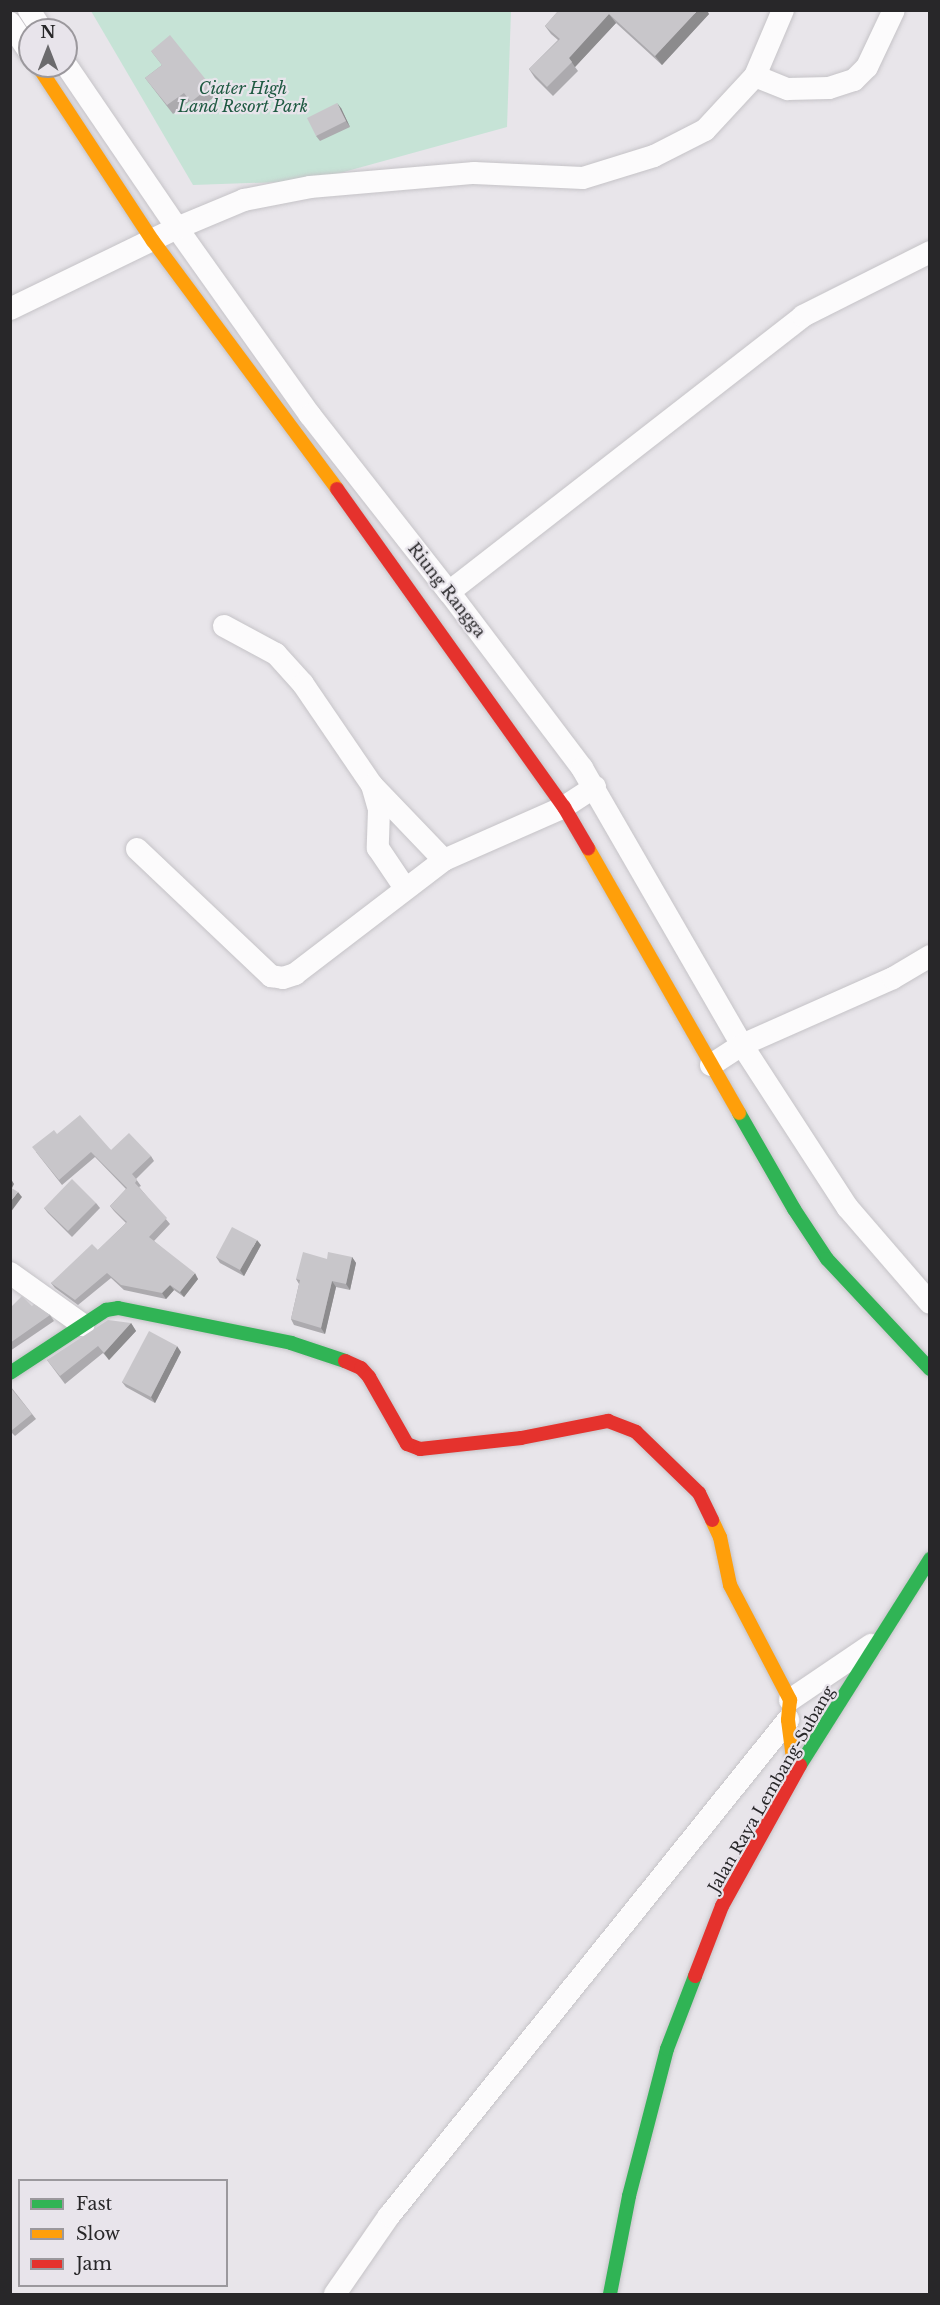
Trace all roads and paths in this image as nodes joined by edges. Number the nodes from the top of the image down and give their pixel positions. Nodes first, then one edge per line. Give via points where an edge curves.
1 (783, 10) edge
2 (894, 10) edge
3 (755, 76) junction
4 (46, 78) edge
5 (75, 78) edge
6 (177, 228) junction
7 (153, 241) junction
8 (930, 252) edge
9 (10, 309) edge
10 (449, 592) junction
11 (224, 626) dead end
12 (372, 785) junction
13 (595, 787) junction
14 (564, 807) junction
15 (137, 849) dead end
16 (444, 860) junction
17 (405, 888) junction
18 (930, 957) edge
19 (742, 1045) junction
20 (711, 1065) junction
21 (10, 1273) edge
22 (930, 1303) edge
23 (83, 1324) junction
24 (930, 1369) edge
25 (10, 1373) edge
26 (930, 1559) edge
27 (878, 1640) junction
28 (789, 1710) junction
29 (795, 1774) junction
30 (335, 2295) edge
31 (610, 2295) edge

1 - 3 street
2 - 3 street via 867,67 854,80 829,88 788,89
3 - 6 street via 705,130 654,156 583,178 474,173 310,187 244,200
4 - 7 street
5 - 6 street, Riung Rangga
6 - 7 street
6 - 10 street, Riung Rangga via 310,415
7 - 9 street
7 - 14 street via 394,565
8 - 10 street via 803,316
10 - 13 street, Riung Rangga
11 - 12 street via 276,654 303,684
12 - 16 street
12 - 17 street via 379,810 378,848
13 - 14 street
13 - 19 street, Riung Rangga
14 - 16 street
14 - 20 street
15 - 17 street via 272,976 283,978 295,974
16 - 17 street
18 - 19 street via 893,978
19 - 20 street
19 - 22 street, Riung Rangga via 848,1208
20 - 24 street via 794,1209 827,1258
21 - 23 street
23 - 25 street
23 - 28 street via 106,1310 118,1308 328,1354 361,1368 407,1443 420,1449 521,1438 608,1421 636,1432 699,1493 720,1537 730,1585
26 - 27 street, Jalan Raya Lembang-Subang
27 - 28 street
27 - 29 street, Jalan Raya Lembang-Subang
28 - 29 street
28 - 30 street via 389,2216
29 - 31 street, Jalan Raya Lembang-Subang via 722,1906 667,2049 629,2196

